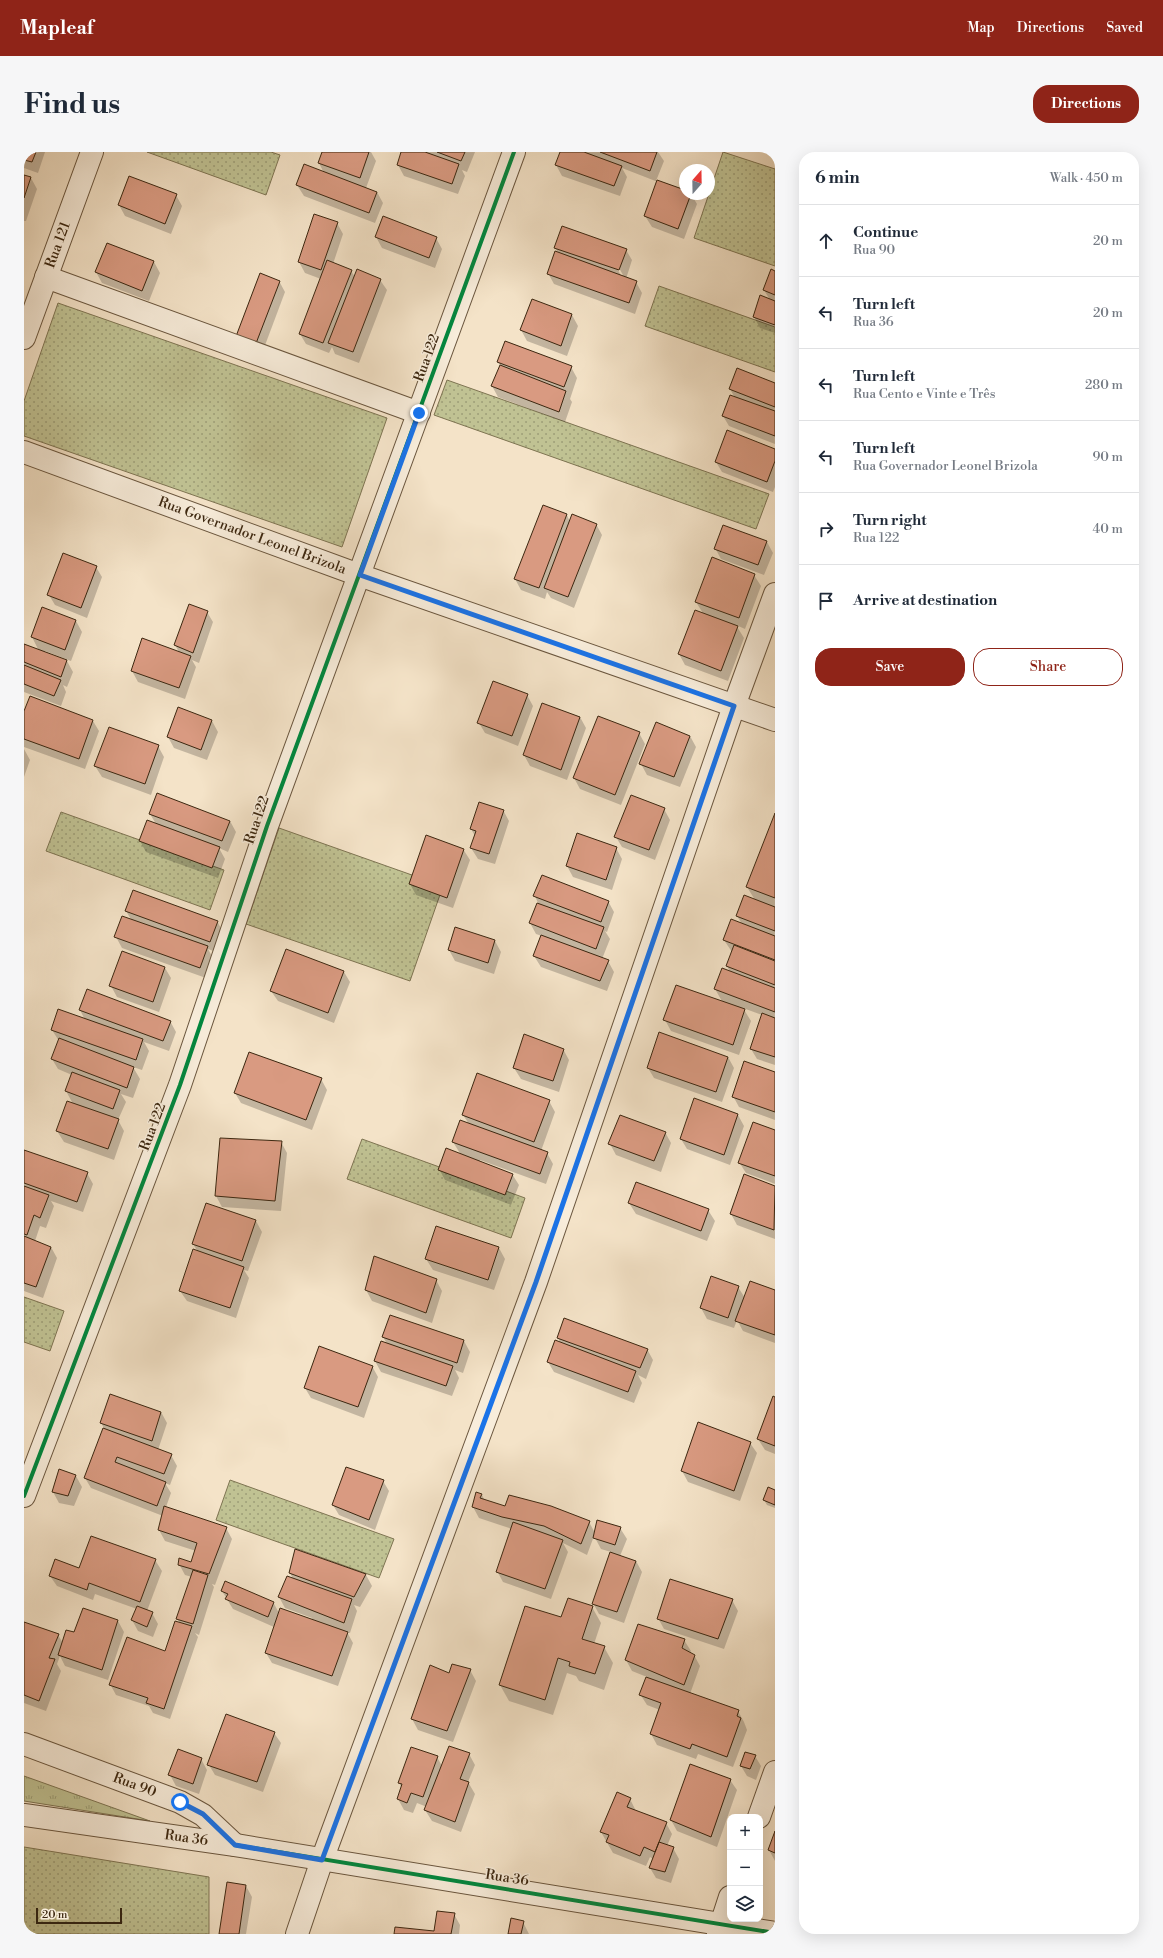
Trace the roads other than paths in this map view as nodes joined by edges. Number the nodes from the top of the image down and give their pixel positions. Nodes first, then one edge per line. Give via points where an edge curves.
1 (92, 152) edge
2 (514, 152) edge
3 (46, 278) junction
4 (24, 338) edge
5 (419, 413) junction
6 (24, 452) edge
7 (360, 575) junction
8 (775, 594) edge
9 (734, 706) junction
10 (775, 720) edge
11 (24, 1496) edge
12 (24, 1744) edge
13 (775, 1772) edge
14 (760, 1814) edge
15 (24, 1815) edge
16 (235, 1845) junction
17 (322, 1860) junction
18 (727, 1906) edge
19 (719, 1929) edge
20 (775, 1933) edge
21 (297, 1934) edge

1 - 3 street, Rua 121
2 - 5 street, Rua 122
3 - 4 street, Rua 121
3 - 5 street
5 - 7 street, Rua 122
6 - 7 street, Rua Governador Leonel Brizola
7 - 9 street, Rua Governador Leonel Brizola
7 - 11 street, Rua 122 via 267,826 180,1085
8 - 9 street
9 - 10 street, Rua Governador Leonel Brizola
9 - 17 street via 536,1282
12 - 16 street, Rua 90 via 180,1802 203,1814
13 - 14 street
15 - 16 street, Rua 36
16 - 17 street, Rua 36
17 - 19 street, Rua 36
17 - 21 street
18 - 19 street
19 - 20 street, Rua 36

